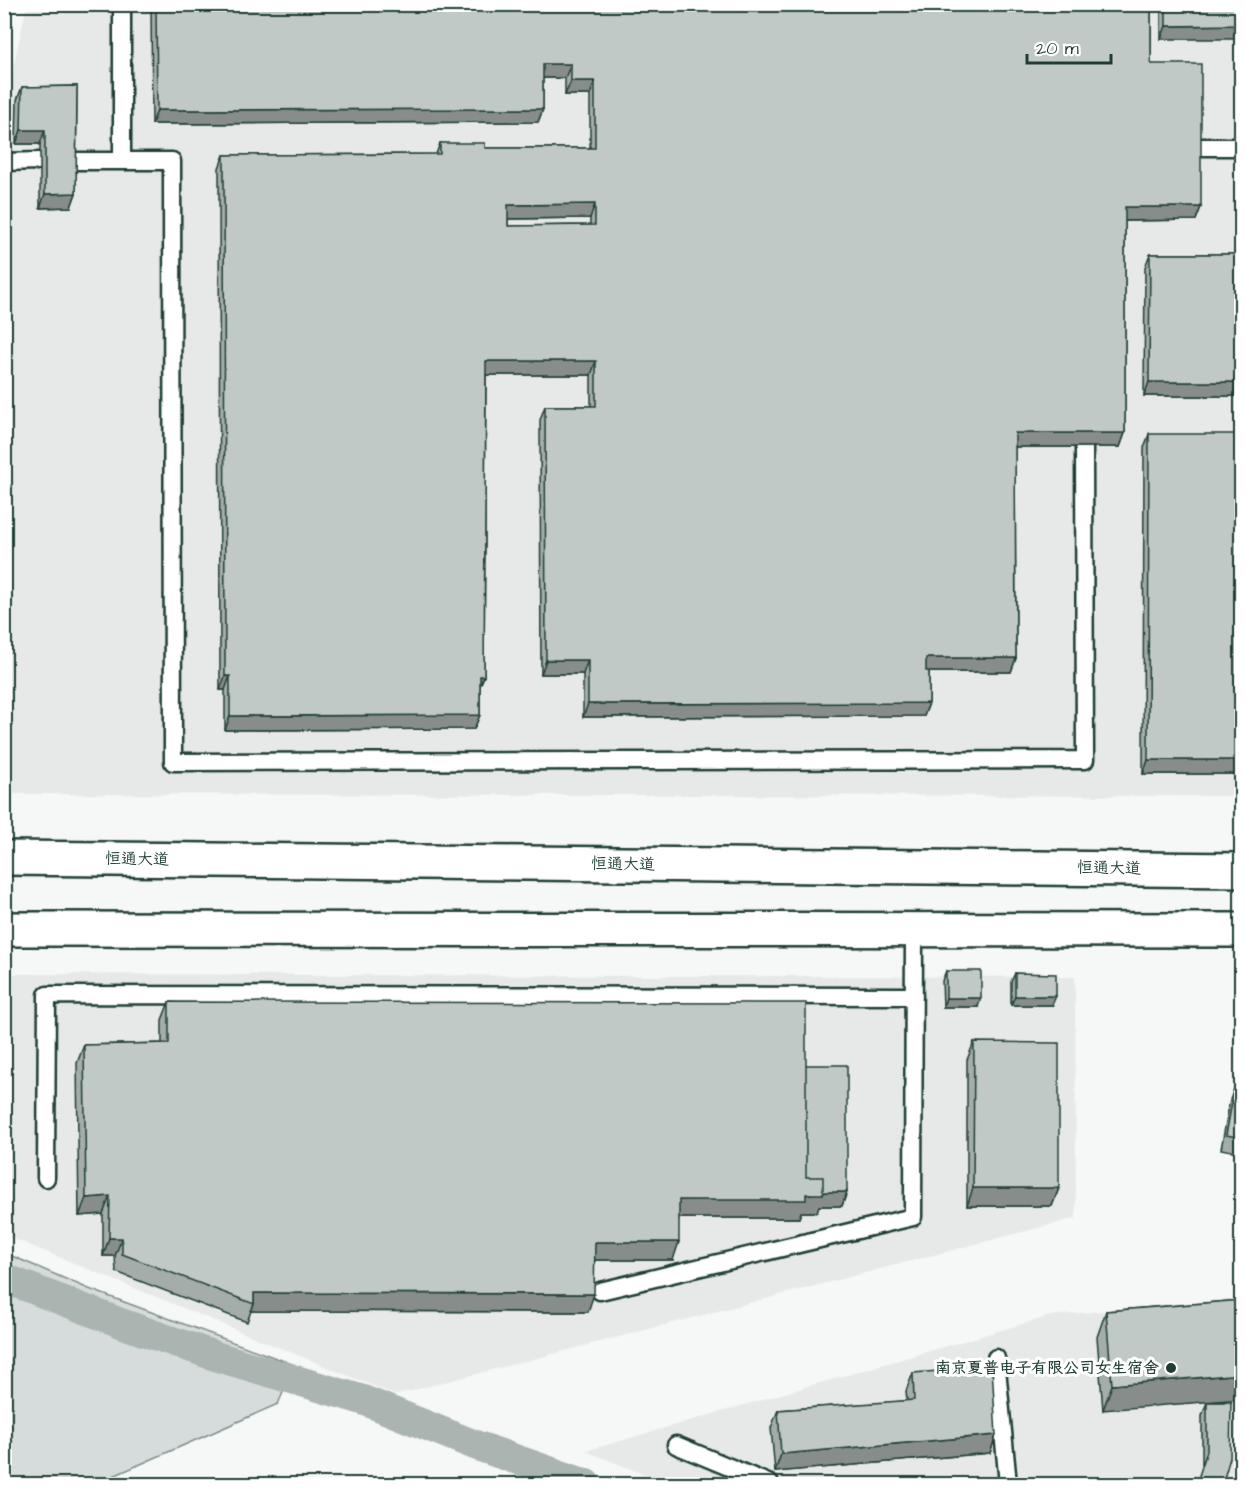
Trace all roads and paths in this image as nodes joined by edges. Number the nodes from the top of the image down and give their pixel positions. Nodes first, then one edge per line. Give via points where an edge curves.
1 (122, 4) edge
2 (1196, 147) edge
3 (1242, 147) edge
4 (40, 161) dead end
5 (71, 161) edge
6 (122, 161) junction
7 (4, 162) edge
8 (1084, 447) edge
9 (4, 858) edge
10 (1242, 870) edge
11 (4, 930) edge
12 (914, 930) junction
13 (1242, 930) edge
14 (914, 996) junction
15 (46, 1178) dead end
16 (600, 1291) dead end
17 (996, 1358) dead end
18 (676, 1445) dead end
19 (770, 1485) edge
20 (1003, 1485) edge

1 - 6 lane
2 - 3 lane
4 - 7 lane
5 - 6 lane
6 - 8 lane via 172,161 173,762 1085,760
9 - 10 main road, 恒通大道
11 - 12 main road
12 - 13 main road
12 - 14 lane
14 - 15 lane via 46,995
14 - 16 lane via 913,1217
17 - 20 lane via 1008,1484
18 - 19 lane

